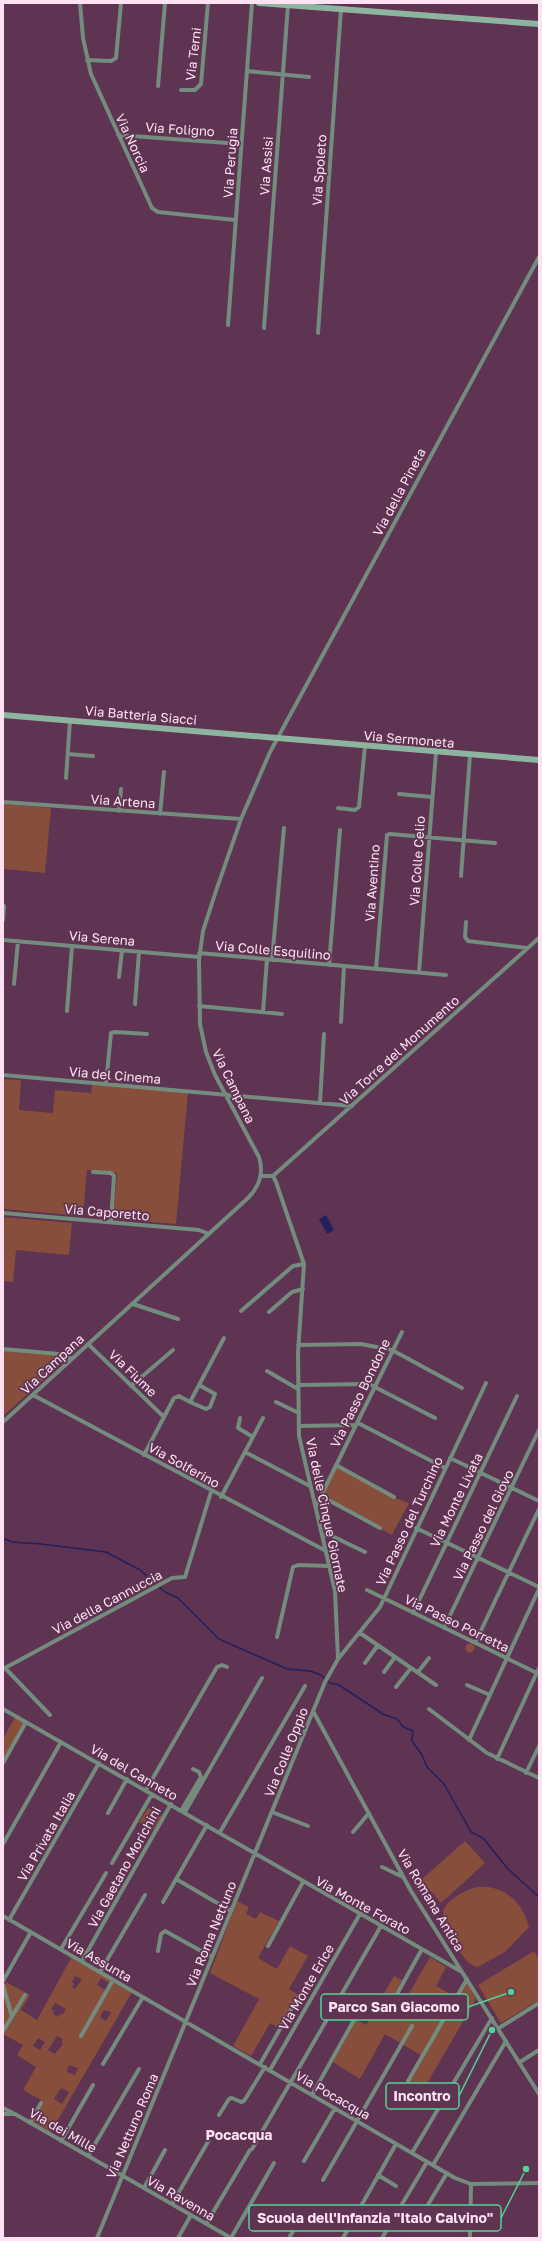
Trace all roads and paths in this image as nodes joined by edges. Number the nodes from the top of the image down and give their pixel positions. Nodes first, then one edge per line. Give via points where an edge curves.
1 (80, 3) edge
2 (121, 3) edge
3 (165, 3) edge
4 (208, 3) edge
5 (252, 3) edge
6 (259, 3) edge
7 (288, 5) junction
8 (341, 9) junction
9 (539, 24) edge
10 (87, 60) junction
11 (247, 71) junction
12 (283, 74) junction
13 (309, 77) dead end
14 (158, 86) dead end
15 (181, 90) dead end
16 (118, 135) junction
17 (241, 144) junction
18 (235, 220) junction
19 (539, 256) edge
20 (228, 325) dead end
21 (264, 328) dead end
22 (318, 333) dead end
23 (3, 715) edge
24 (70, 721) junction
25 (278, 738) junction
26 (365, 746) junction
27 (436, 752) junction
28 (68, 754) junction
29 (470, 755) junction
30 (93, 756) dead end
31 (539, 760) edge
32 (164, 772) dead end
33 (66, 778) dead end
34 (121, 789) dead end
35 (399, 794) dead end
36 (432, 797) junction
37 (3, 802) edge
38 (338, 808) dead end
39 (119, 811) junction
40 (160, 814) junction
41 (241, 819) junction
42 (284, 828) dead end
43 (340, 830) dead end
44 (429, 837) junction
45 (463, 840) junction
46 (495, 842) dead end
47 (461, 876) dead end
48 (4, 906) dead end
49 (3, 920) edge
50 (466, 922) dead end
51 (539, 938) edge
52 (3, 940) edge
53 (18, 941) junction
54 (72, 946) junction
55 (527, 948) junction
56 (122, 950) junction
57 (139, 952) junction
58 (199, 955) junction
59 (269, 960) junction
60 (329, 965) junction
61 (344, 966) junction
62 (376, 969) junction
63 (419, 972) junction
64 (446, 975) dead end
65 (119, 977) dead end
66 (14, 984) dead end
67 (135, 1004) dead end
68 (199, 1006) junction
69 (67, 1011) dead end
70 (263, 1012) junction
71 (282, 1014) dead end
72 (340, 1022) dead end
73 (147, 1034) dead end
74 (324, 1034) dead end
75 (3, 1075) edge
76 (106, 1084) junction
77 (226, 1094) junction
78 (320, 1103) junction
79 (352, 1106) junction
80 (93, 1172) dead end
81 (261, 1176) junction
82 (273, 1176) junction
83 (3, 1213) edge
84 (111, 1222) junction
85 (209, 1234) junction
86 (304, 1264) junction
87 (303, 1289) junction
88 (133, 1304) junction
89 (241, 1311) dead end
90 (269, 1312) dead end
91 (178, 1319) dead end
92 (402, 1332) dead end
93 (224, 1338) dead end
94 (88, 1344) junction
95 (298, 1345) junction
96 (3, 1349) edge
97 (173, 1350) dead end
98 (392, 1350) junction
99 (72, 1359) junction
100 (267, 1371) dead end
101 (486, 1383) dead end
102 (199, 1385) junction
103 (131, 1386) junction
104 (375, 1386) junction
105 (298, 1387) junction
106 (462, 1388) dead end
107 (33, 1395) junction
108 (517, 1396) dead end
109 (190, 1402) junction
110 (276, 1402) dead end
111 (299, 1413) junction
112 (164, 1417) junction
113 (240, 1418) dead end
114 (263, 1418) dead end
115 (436, 1418) dead end
116 (3, 1422) edge
117 (357, 1424) junction
118 (299, 1426) junction
119 (539, 1430) edge
120 (253, 1437) junction
121 (245, 1452) junction
122 (144, 1455) junction
123 (450, 1458) junction
124 (336, 1465) junction
125 (445, 1468) junction
126 (481, 1473) junction
127 (310, 1486) junction
128 (512, 1487) junction
129 (211, 1492) junction
130 (321, 1496) junction
131 (221, 1497) junction
132 (394, 1497) dead end
133 (539, 1501) edge
134 (316, 1506) junction
135 (539, 1509) edge
136 (380, 1528) dead end
137 (416, 1528) junction
138 (322, 1535) junction
139 (447, 1543) junction
140 (326, 1551) junction
141 (365, 1552) dead end
142 (478, 1558) junction
143 (329, 1566) junction
144 (509, 1572) junction
145 (539, 1588) edge
146 (367, 1590) dead end
147 (384, 1599) junction
148 (413, 1613) junction
149 (444, 1628) junction
150 (360, 1633) junction
151 (277, 1638) dead end
152 (475, 1643) junction
153 (378, 1645) junction
154 (395, 1657) junction
155 (428, 1658) dead end
156 (507, 1658) junction
157 (338, 1659) junction
158 (365, 1663) dead end
159 (227, 1668) dead end
160 (411, 1668) junction
161 (539, 1668) edge
162 (4, 1669) edge
163 (384, 1672) dead end
164 (418, 1672) junction
165 (538, 1673) edge
166 (262, 1678) dead end
167 (436, 1685) dead end
168 (467, 1685) dead end
169 (305, 1686) dead end
170 (396, 1688) dead end
171 (490, 1695) junction
172 (3, 1709) edge
173 (429, 1709) dead end
174 (313, 1711) junction
175 (50, 1715) dead end
176 (26, 1722) junction
177 (469, 1740) junction
178 (61, 1742) junction
179 (539, 1746) edge
180 (497, 1759) junction
181 (3, 1763) edge
182 (99, 1763) junction
183 (193, 1769) dead end
184 (526, 1773) junction
185 (539, 1778) edge
186 (127, 1779) junction
187 (146, 1790) junction
188 (152, 1794) junction
189 (171, 1804) junction
190 (183, 1812) junction
191 (272, 1812) junction
192 (108, 1813) dead end
193 (369, 1813) junction
194 (207, 1825) junction
195 (308, 1826) dead end
196 (220, 1832) junction
197 (353, 1832) dead end
198 (3, 1844) edge
199 (255, 1855) junction
200 (112, 1863) dead end
201 (382, 1867) dead end
202 (106, 1874) dead end
203 (403, 1877) junction
204 (176, 1879) junction
205 (303, 1882) junction
206 (146, 1895) dead end
207 (163, 1902) dead end
208 (231, 1911) junction
209 (360, 1914) junction
210 (3, 1916) edge
211 (9, 1920) junction
212 (381, 1926) junction
213 (31, 1932) junction
214 (268, 1946) dead end
215 (61, 1949) junction
216 (422, 1949) junction
217 (158, 1951) dead end
218 (212, 1957) junction
219 (82, 1961) junction
220 (100, 1972) junction
221 (462, 1972) junction
222 (467, 1979) junction
223 (113, 1980) junction
224 (3, 1982) edge
225 (3, 1985) edge
226 (25, 1995) dead end
227 (368, 1995) dead end
228 (299, 1996) dead end
229 (144, 1997) junction
230 (539, 2003) edge
231 (387, 2012) dead end
232 (12, 2017) junction
233 (492, 2018) junction
234 (186, 2021) junction
235 (412, 2026) dead end
236 (498, 2028) junction
237 (3, 2031) edge
238 (81, 2036) dead end
239 (506, 2041) junction
240 (539, 2050) edge
241 (520, 2062) junction
242 (103, 2064) dead end
243 (260, 2064) junction
244 (265, 2067) junction
245 (139, 2069) dead end
246 (270, 2070) junction
247 (408, 2081) dead end
248 (292, 2083) junction
249 (93, 2085) dead end
250 (539, 2094) edge
251 (312, 2095) junction
252 (41, 2103) dead end
253 (3, 2108) edge
254 (335, 2108) junction
255 (3, 2114) edge
256 (15, 2114) junction
257 (219, 2115) dead end
258 (357, 2121) junction
259 (30, 2123) junction
260 (209, 2140) dead end
261 (61, 2141) junction
262 (396, 2144) junction
263 (166, 2150) dead end
264 (412, 2153) junction
265 (88, 2156) junction
266 (304, 2161) dead end
267 (427, 2162) junction
268 (274, 2163) dead end
269 (433, 2165) junction
270 (447, 2173) junction
271 (378, 2175) junction
272 (121, 2176) junction
273 (323, 2180) dead end
274 (539, 2183) edge
275 (471, 2184) junction
276 (396, 2186) dead end
277 (144, 2188) junction
278 (172, 2204) junction
279 (304, 2211) dead end
280 (191, 2215) junction
281 (420, 2218) dead end
282 (206, 2224) junction
283 (97, 2238) edge
284 (178, 2238) edge
285 (231, 2238) edge
286 (289, 2238) edge
287 (343, 2238) edge
288 (382, 2238) edge
289 (470, 2238) edge

1 - 10 street, Via Norcia
2 - 10 street via 116,58 111,62
3 - 14 street
4 - 15 street, Via Terni via 201,84 195,90
5 - 11 street, Via Perugia
6 - 7 street
7 - 8 street
7 - 12 street, Via Assisi
8 - 9 street
8 - 22 street, Via Spoleto
10 - 16 street, Via Norcia via 94,83
11 - 12 street
11 - 17 street, Via Perugia
12 - 13 street
12 - 21 street, Via Assisi
16 - 17 street, Via Foligno
16 - 18 street, Via Norcia via 154,211
17 - 18 street, Via Perugia
18 - 20 street, Via Perugia
19 - 25 street, Via della Pineta
23 - 24 street, Via Batteria Siacci
24 - 25 street, Via Batteria Siacci
24 - 28 street
25 - 26 street, Via Sermoneta
25 - 41 street, Via Campana
26 - 27 street, Via Sermoneta
26 - 38 street via 359,807 355,810
27 - 29 street, Via Sermoneta
27 - 36 street, Via Colle Celio
28 - 30 street
28 - 33 street
29 - 31 street, Via Sermoneta
29 - 45 street
32 - 40 street
34 - 39 street
35 - 36 street
36 - 44 street, Via Colle Celio
37 - 39 street, Via Artena
39 - 40 street, Via Artena
40 - 41 street, Via Artena
41 - 58 street, Via Campana via 207,918
42 - 59 street
43 - 60 street
44 - 45 street, Via Aventino
44 - 62 street, Via Aventino via 390,834 386,836
44 - 63 street, Via Colle Celio
45 - 46 street, Via Aventino
45 - 47 street
48 - 49 street
50 - 55 street via 465,937 468,941
51 - 55 street, Via Torre del Monumento
52 - 53 street, Via Serena
53 - 54 street, Via Serena
53 - 66 street
54 - 56 street, Via Serena
54 - 69 street
55 - 79 street, Via Torre del Monumento
56 - 57 street, Via Serena
56 - 65 street
57 - 58 street, Via Serena
57 - 67 street
58 - 59 street, Via Colle Esquilino
58 - 68 street, Via Campana
59 - 60 street, Via Colle Esquilino
59 - 70 street
60 - 61 street, Via Colle Esquilino
61 - 62 street, Via Colle Esquilino
61 - 72 street, Via Colle Esquilino
62 - 63 street, Via Colle Esquilino
63 - 64 street, Via Colle Esquilino
68 - 70 street
68 - 77 street, Via Campana via 200,1030 206,1052
70 - 71 street
73 - 76 street via 111,1033
74 - 78 street
75 - 76 street, Via del Cinema
76 - 77 street, Via del Cinema
77 - 78 street, Via del Cinema
77 - 81 street, Via Campana via 257,1153 261,1164
78 - 79 street, Via del Cinema
79 - 82 street, Via Torre del Monumento
80 - 84 street via 111,1173 114,1176
81 - 82 street
81 - 85 street, Via Campana via 251,1195
82 - 86 street, Via delle Cinque Giornate
83 - 84 street, Via Caporetto
84 - 85 street, Via Caporetto via 198,1230
85 - 88 street, Via Campana
86 - 87 street, Via delle Cinque Giornate
86 - 89 street via 293,1266
87 - 90 street via 293,1291
87 - 95 street, Via delle Cinque Giornate
88 - 91 street
88 - 94 street, Via Campana
92 - 98 street, Via Passo Bondone
93 - 102 street
94 - 99 street, Via Campana
94 - 103 street, Via Fiume
95 - 98 street via 363,1344
95 - 105 street, Via delle Cinque Giornate
96 - 99 street via 59,1354
97 - 103 street
98 - 104 street, Via Passo Bondone
98 - 106 street
99 - 107 street, Via Campana
100 - 105 street
101 - 123 street, Via Passo del Turchino
102 - 109 street
102 - 109 street via 215,1394 210,1407 206,1410
103 - 112 street, Via Fiume
104 - 105 street via 363,1383
104 - 115 street
104 - 117 street, Via Passo Bondone
105 - 111 street, Via delle Cinque Giornate
107 - 116 street, Via Campana
107 - 122 street, Via Solferino
108 - 126 street, Via Monte Livata
109 - 112 street via 180,1397 175,1398
110 - 111 street
111 - 118 street, Via delle Cinque Giornate
112 - 122 street
113 - 120 street via 238,1428
114 - 120 street
117 - 118 street
117 - 124 street, Via Passo Bondone
117 - 125 street
118 - 127 street, Via delle Cinque Giornate
119 - 128 street, Via Passo del Giovo
120 - 121 street
121 - 127 street
121 - 131 street
122 - 129 street, Via Solferino
123 - 125 street, Via Passo del Turchino
123 - 126 street
124 - 130 street, Via Passo Bondone
124 - 132 street
125 - 137 street, Via Passo del Turchino
126 - 128 street
126 - 139 street, Via Monte Livata
127 - 134 street, Via delle Cinque Giornate
128 - 133 street
128 - 142 street, Via Passo del Giovo
129 - 131 street, Via Solferino
129 - 162 street, Via della Cannuccia via 187,1575 173,1578
130 - 134 street, Via Passo Bondone
130 - 136 street
131 - 140 street, Via Solferino
134 - 138 street, Via delle Cinque Giornate
135 - 144 street
137 - 139 street
137 - 147 street, Via Passo del Turchino
138 - 140 street, Via delle Cinque Giornate
138 - 141 street via 332,1536
139 - 142 street
139 - 148 street, Via Monte Livata
140 - 143 street, Via delle Cinque Giornate
142 - 144 street
142 - 149 street, Via Passo del Giovo
143 - 151 street via 293,1567
143 - 157 street, Via delle Cinque Giornate via 336,1596
144 - 145 street
144 - 152 street
145 - 156 street
146 - 147 street, Via Passo Porretta
147 - 148 street, Via Passo Porretta
147 - 150 street, Via Passo del Turchino via 376,1614
148 - 149 street, Via Passo Porretta
149 - 152 street, Via Passo Porretta
150 - 153 street
150 - 157 street, Via Passo del Turchino
152 - 156 street, Via Passo Porretta
153 - 154 street
153 - 158 street
154 - 160 street
154 - 163 street
155 - 164 street
156 - 165 street, Via Passo Porretta
156 - 171 street
157 - 174 street, Via Colle Oppio
159 - 187 street via 222,1665 217,1668
160 - 164 street
160 - 170 street
161 - 165 street
162 - 175 street
164 - 167 street
165 - 180 street
166 - 190 street
168 - 171 street
169 - 196 street
171 - 177 street
172 - 176 street, Via del Canneto
173 - 177 street
174 - 191 street, Via Colle Oppio
174 - 193 street, Via Romana Antica
176 - 178 street, Via del Canneto
176 - 181 street
177 - 180 street
178 - 182 street, Via del Canneto
178 - 198 street
179 - 184 street
180 - 184 street
182 - 186 street, Via del Canneto
182 - 211 street, Via Privata Italia
183 - 190 street via 199,1772 200,1777
184 - 185 street
186 - 187 street, Via del Canneto
186 - 192 street
187 - 188 street, Via del Canneto
188 - 189 street, Via del Canneto
188 - 200 street
189 - 190 street, Via del Canneto
189 - 219 street, Via Gaetano Morichini
190 - 194 street, Via del Canneto
191 - 195 street
191 - 199 street, Via Colle Oppio
193 - 197 street
193 - 203 street, Via Romana Antica
194 - 196 street, Via del Canneto
194 - 204 street
196 - 199 street, Via del Canneto
199 - 205 street, Via Monte Forato
199 - 208 street, Via Roma Nettuno
201 - 203 street
202 - 215 street
203 - 221 street, Via Romana Antica
204 - 207 street
204 - 208 street
205 - 209 street, Via Monte Forato
205 - 214 street
206 - 220 street
208 - 218 street, Via Roma Nettuno
209 - 212 street, Via Monte Forato
209 - 246 street, Via Monte Erice
210 - 211 street, Via Assunta
211 - 213 street, Via Assunta
212 - 216 street, Via Monte Forato
212 - 248 street
213 - 215 street, Via Assunta
213 - 224 street
215 - 219 street, Via Assunta
216 - 221 street, Via Monte Forato
216 - 231 street
217 - 218 street via 161,1934 165,1931
218 - 234 street, Via Roma Nettuno
219 - 220 street, Via Assunta
220 - 223 street, Via Assunta
221 - 222 street, Via Romana Antica
222 - 233 street, Via Romana Antica
222 - 247 street
223 - 229 street, Via Assunta
223 - 238 street
225 - 232 street
226 - 232 street
227 - 251 street
228 - 243 street
229 - 234 street, Via Assunta
229 - 242 street
230 - 236 street
232 - 237 street
233 - 236 street, Via Romana Antica
233 - 264 street
234 - 243 street, Via Pocacqua
234 - 272 street, Via Nettuno Roma
235 - 258 street
236 - 239 street, Via Romana Antica
239 - 241 street, Via Romana Antica
239 - 269 street
240 - 241 street
241 - 250 street, Via Romana Antica
243 - 244 street, Via Pocacqua
244 - 246 street, Via Pocacqua
244 - 257 street via 244,2101 230,2098
245 - 265 street
246 - 248 street, Via Pocacqua
248 - 251 street, Via Pocacqua
248 - 282 street
249 - 261 street
251 - 254 street, Via Pocacqua
252 - 259 street
253 - 256 street, Via dei Mille
254 - 258 street, Via Pocacqua
254 - 266 street
255 - 256 street, Via dei Mille
256 - 259 street, Via dei Mille
258 - 262 street, Via Pocacqua
258 - 273 street
259 - 261 street, Via dei Mille
260 - 278 street
261 - 265 street, Via dei Mille
262 - 264 street, Via Pocacqua
262 - 271 street
263 - 277 street
264 - 267 street, Via Pocacqua
265 - 272 street, Via dei Mille
267 - 269 street, Via Pocacqua
267 - 288 street
268 - 285 street
269 - 270 street, Via Pocacqua
270 - 275 street, Via Pocacqua
270 - 281 street
271 - 276 street
271 - 287 street
272 - 277 street, Via Ravenna
272 - 283 street, Via Nettuno Roma
274 - 275 street
275 - 289 street
277 - 278 street, Via Ravenna
278 - 280 street, Via Ravenna
279 - 286 street
280 - 282 street, Via Ravenna
280 - 284 street
282 - 285 street, Via Ravenna

